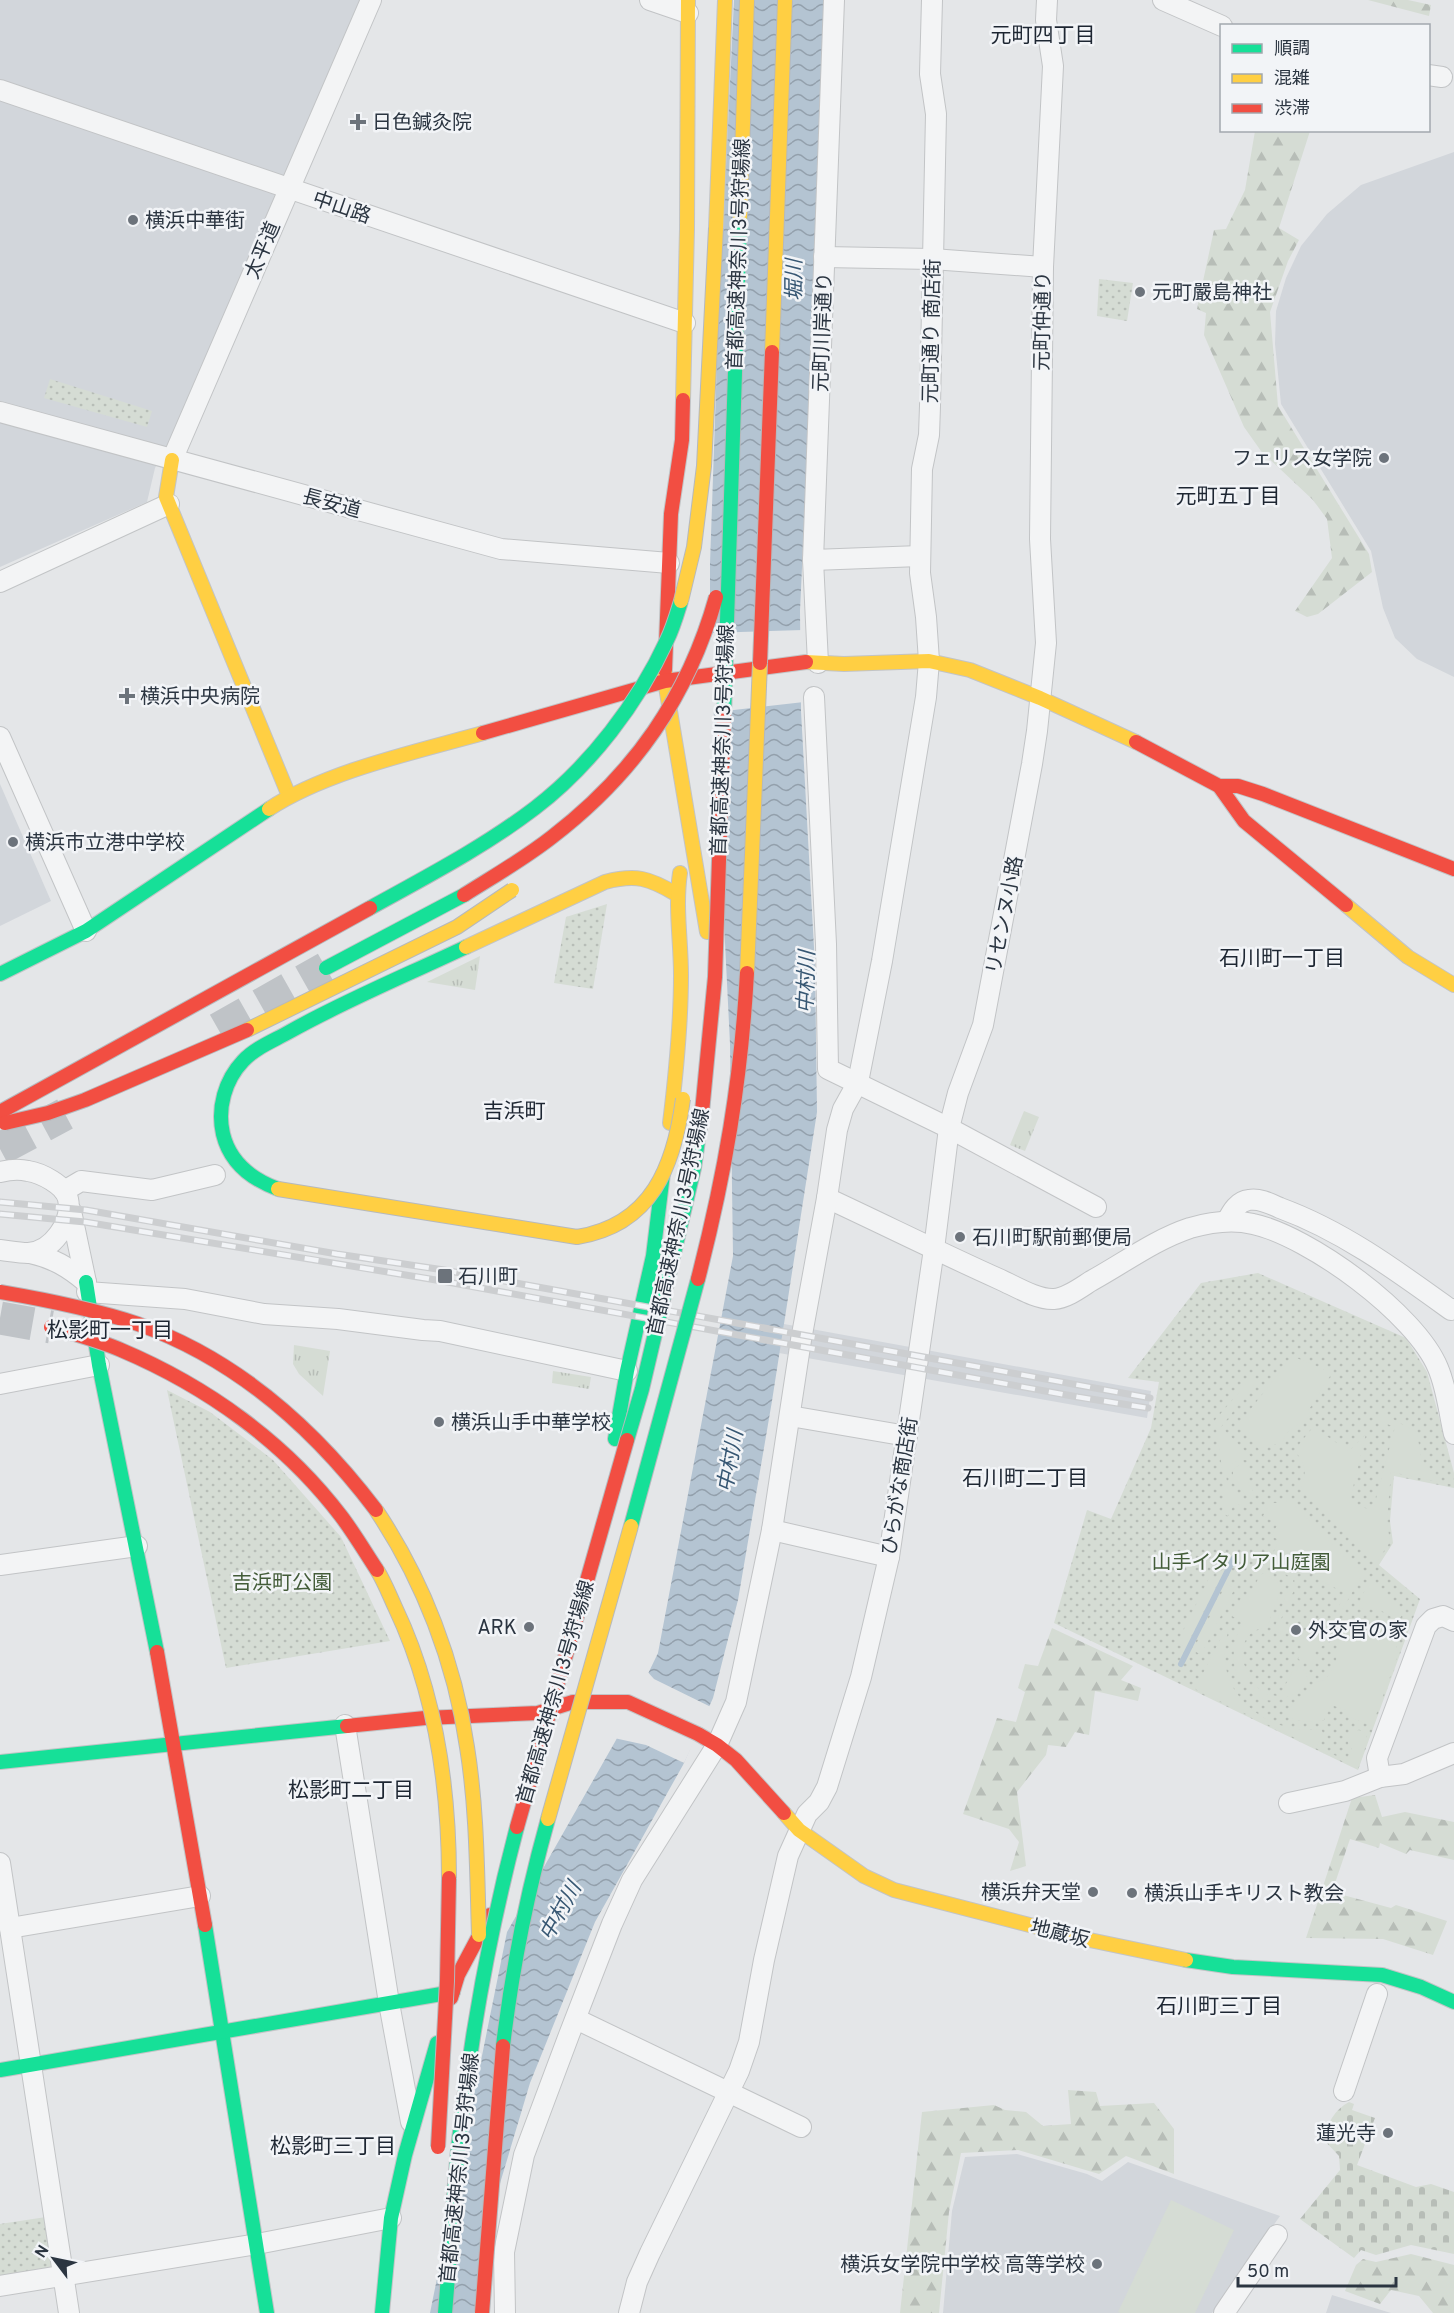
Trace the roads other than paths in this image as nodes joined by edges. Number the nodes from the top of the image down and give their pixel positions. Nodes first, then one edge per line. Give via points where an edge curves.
1 (371, 0) edge
2 (650, 0) edge
3 (725, 0) edge
4 (747, 0) edge
5 (784, 0) edge
6 (834, 0) edge
7 (932, 0) edge
8 (1047, 0) edge
9 (1163, 0) edge
10 (688, 7) edge
11 (1220, 26) edge
12 (0, 90) edge
13 (767, 114) dead end
14 (288, 188) junction
15 (754, 205) dead end
16 (824, 257) junction
17 (932, 259) junction
18 (1043, 267) junction
19 (685, 323) junction
20 (0, 412) edge
21 (172, 460) junction
22 (169, 504) junction
23 (920, 556) junction
24 (813, 560) junction
25 (669, 563) junction
26 (0, 582) edge
27 (709, 624) junction
28 (928, 661) junction
29 (814, 662) junction
30 (665, 681) junction
31 (814, 697) dead end
32 (1040, 698) junction
33 (723, 712) junction
34 (0, 737) edge
35 (1219, 786) junction
36 (289, 796) junction
37 (689, 829) junction
38 (575, 836) dead end
39 (1454, 870) edge
40 (519, 884) dead end
41 (676, 894) junction
42 (86, 931) junction
43 (698, 941) dead end
44 (326, 968) tunnel mouth
45 (0, 974) edge
46 (695, 975) dead end
47 (1454, 985) edge
48 (858, 1082) junction
49 (0, 1112) edge
50 (0, 1124) edge
51 (949, 1128) junction
52 (702, 1161) junction
53 (0, 1172) edge
54 (215, 1175) dead end
55 (66, 1196) junction
56 (827, 1198) junction
57 (1096, 1207) dead end
58 (1227, 1221) junction
59 (934, 1249) junction
60 (0, 1250) edge
61 (30, 1253) junction
62 (653, 1256) joint
63 (683, 1274) dead end
64 (86, 1287) junction
65 (0, 1292) edge
66 (679, 1296) dead end
67 (1454, 1309) edge
68 (51, 1327) tunnel mouth
69 (631, 1348) joint
70 (670, 1352) junction
71 (99, 1365) junction
72 (627, 1371) junction
73 (0, 1384) edge
74 (790, 1416) junction
75 (1454, 1434) edge
76 (907, 1436) junction
77 (772, 1530) junction
78 (137, 1546) junction
79 (889, 1557) junction
80 (0, 1565) edge
81 (629, 1587) dead end
82 (618, 1617) dead end
83 (1454, 1621) edge
84 (585, 1650) junction
85 (573, 1702) junction
86 (345, 1725) junction
87 (174, 1742) junction
88 (717, 1745) junction
89 (1454, 1753) edge
90 (0, 1762) edge
91 (1380, 1777) junction
92 (1289, 1803) dead end
93 (799, 1830) junction
94 (0, 1863) edge
95 (200, 1896) junction
96 (10, 1928) junction
97 (8, 1961) edge
98 (453, 1992) junction
99 (1377, 1994) dead end
100 (1454, 2002) edge
101 (389, 2003) junction
102 (576, 2019) junction
103 (223, 2031) junction
104 (31, 2064) junction
105 (0, 2070) edge
106 (1344, 2091) dead end
107 (730, 2092) junction
108 (476, 2118) dead end
109 (801, 2127) dead end
110 (412, 2128) junction
111 (437, 2164) dead end
112 (392, 2218) junction
113 (1277, 2235) dead end
114 (256, 2244) junction
115 (63, 2276) junction
116 (0, 2286) edge
117 (69, 2313) edge
118 (267, 2313) edge
119 (382, 2313) edge
120 (445, 2313) edge
121 (482, 2313) edge
122 (505, 2313) edge
123 (629, 2313) edge
124 (1224, 2313) edge

1 - 14 street, 太平道
2 - 10 street
3 - 49 main road, bridge via 704,466 694,547 686,591 668,640 638,692 603,741 570,777 496,836
4 - 33 main road, 首都高速神奈川3号狩場線, bridge
5 - 13 main road, bridge
5 - 121 main road, 首都高速神奈川3号狩場線, bridge via 749,928 731,1137 658,1430 524,1917 496,2130
6 - 16 street, 元町川岸通り
7 - 17 street, 元町通り 商店街 via 930,74 936,114
8 - 18 street, 元町仲通り via 1053,66
9 - 11 street
10 - 19 main road
12 - 14 street, 中山路
14 - 19 street, 中山路
14 - 21 street, 太平道
15 - 27 main road, bridge via 738,473
16 - 17 street
16 - 24 street, 元町川岸通り
17 - 18 street
17 - 23 street, 元町通り 商店街 via 929,435 922,470
18 - 32 street, 元町仲通り via 1040,539 1046,644
19 - 25 main road via 682,440 671,514
20 - 21 street, 長安道
21 - 22 main road, 太平道 via 166,491
21 - 25 street, 長安道 via 501,549
22 - 26 street
22 - 36 main road
23 - 24 street
23 - 28 street, 元町通り 商店街
24 - 29 street, 元町川岸通り
25 - 30 main road
27 - 38 main road, bridge via 697,672 680,709 647,758
27 - 44 main road, bridge via 672,705 638,755 593,802 553,836 464,895
28 - 29 main road
28 - 32 main road via 970,669
28 - 48 street, 元町通り 商店街 via 926,696 882,961
29 - 30 main road, bridge
30 - 36 main road via 427,748
30 - 37 main road
31 - 48 street via 828,1069
32 - 35 main road via 1129,738
32 - 51 street, リセンヌ小路 via 1032,764 983,1025
33 - 43 main road, bridge
33 - 120 main road, 首都高速神奈川3号狩場線, bridge via 715,977 694,1168 642,1389 503,1880 472,2045 459,2141
34 - 42 street
35 - 39 main road via 1238,786 1263,794
35 - 47 main road via 1244,821 1408,957
36 - 42 main road
37 - 41 main road
37 - 52 main road via 708,943
40 - 50 main road, bridge via 457,927 232,1037 85,1100
41 - 46 main road, bridge via 645,878 628,875 604,882 313,1018 265,1045 242,1061 229,1079 222,1099 221,1126 227,1150 257,1182 278,1189 576,1237 607,1231 628,1217 665,1172 682,1104
41 - 62 main road via 681,956 678,1059
42 - 45 main road
48 - 51 street
48 - 56 street, 元町通り 商店街 via 837,1130
51 - 57 street
51 - 59 street, ひらがな商店街
52 - 63 main road
52 - 70 street via 699,1227 684,1344
53 - 55 street via 27,1170 50,1179
54 - 55 street via 152,1190 81,1181
55 - 61 street via 64,1227 52,1244
55 - 64 street
56 - 59 street
56 - 74 street, 元町通り 商店街
58 - 59 street via 1168,1236 1053,1299
58 - 67 street via 1233,1210 1251,1199 1286,1209 1354,1243
58 - 75 street via 1278,1232 1335,1264 1400,1316 1438,1368
59 - 76 street, ひらがな商店街
60 - 61 street
61 - 64 street via 62,1263
62 - 69 street via 637,1274 620,1338
64 - 71 main road
64 - 72 street via 264,1314 440,1331
65 - 108 main road, bridge via 117,1316 160,1332 254,1386 334,1458 377,1511 403,1555 449,1666 463,1725 473,1813 480,1942
66 - 70 main road
68 - 111 main road, bridge via 125,1350 226,1404 272,1441 320,1489 364,1547 390,1593 413,1647 431,1708 449,1846 449,1948
69 - 72 main road
70 - 81 main road
71 - 73 street
71 - 78 main road
72 - 84 main road via 611,1461 579,1589
74 - 76 street
74 - 77 street, 元町通り 商店街
76 - 79 street, ひらがな商店街
77 - 79 street
77 - 88 street, 元町通り 商店街 via 736,1702
78 - 80 street
78 - 87 main road
79 - 93 street, ひらがな商店街 via 835,1767 819,1802
82 - 84 main road
83 - 91 street via 1443,1616 1426,1626 1377,1758
84 - 85 main road
85 - 86 main road via 538,1713
85 - 88 main road, 地蔵坂 via 628,1702
85 - 98 main road via 527,1844 458,1975
86 - 87 main road
86 - 101 street
87 - 90 main road
87 - 95 main road
88 - 93 main road, 地蔵坂 via 736,1760
88 - 102 street, 元町通り 商店街 via 632,1880
89 - 91 street via 1404,1774
91 - 92 street via 1345,1791
93 - 100 main road, 地蔵坂 via 864,1876 917,1897 1170,1957 1233,1967 1382,1975
93 - 107 street, ひらがな商店街 via 788,1856 749,2042
94 - 96 street
95 - 96 street
95 - 103 main road
96 - 97 street
97 - 104 street
98 - 101 main road
98 - 110 main road
99 - 106 street
101 - 103 main road
101 - 110 street
102 - 107 street
102 - 122 street, 元町通り 商店街 via 524,2155 504,2252
103 - 104 main road
103 - 114 main road
104 - 105 main road
104 - 115 street
107 - 109 street
107 - 123 street, ひらがな商店街 via 650,2253
110 - 112 main road
112 - 114 street
112 - 119 main road
113 - 124 street
114 - 115 street
114 - 118 main road
115 - 116 street
115 - 117 street

